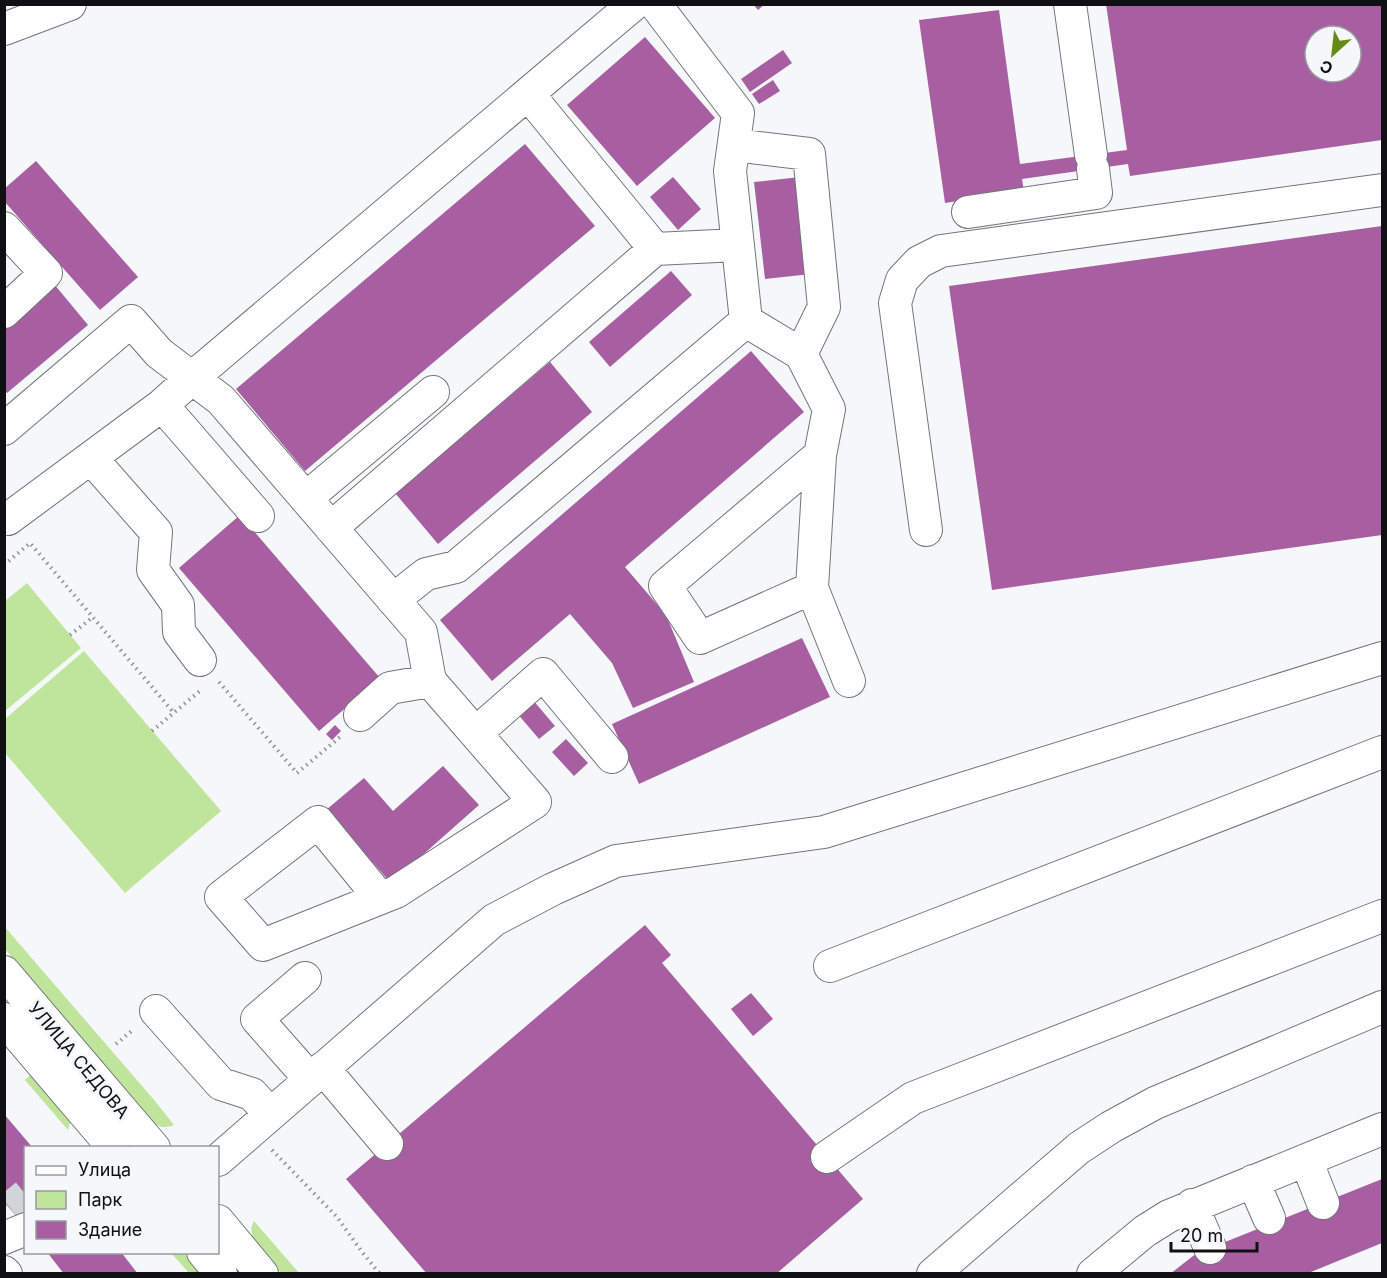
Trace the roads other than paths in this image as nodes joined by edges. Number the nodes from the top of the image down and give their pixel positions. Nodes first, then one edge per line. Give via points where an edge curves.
1 (70, 4) edge
2 (634, 4) edge
3 (655, 4) edge
4 (1070, 4) edge
5 (4, 29) edge
6 (528, 94) junction
7 (734, 145) junction
8 (1383, 190) edge
9 (968, 212) dead end
10 (4, 228) edge
11 (738, 245) junction
12 (655, 249) junction
13 (4, 312) edge
14 (746, 321) junction
15 (801, 354) junction
16 (192, 378) junction
17 (433, 392) dead end
18 (162, 405) junction
19 (7, 423) edge
20 (820, 455) junction
21 (91, 458) junction
22 (306, 498) junction
23 (258, 516) dead end
24 (4, 519) edge
25 (331, 528) junction
26 (926, 530) dead end
27 (812, 588) junction
28 (393, 600) junction
29 (1383, 658) edge
30 (207, 669) road end
31 (430, 681) junction
32 (849, 681) dead end
33 (360, 715) road end
34 (476, 733) junction
35 (1383, 752) edge
36 (612, 757) dead end
37 (380, 898) junction
38 (1383, 916) edge
39 (830, 966) dead end
40 (4, 972) edge
41 (304, 978) dead end
42 (1383, 1007) edge
43 (156, 1011) dead end
44 (4, 1019) edge
45 (317, 1074) junction
46 (261, 1122) junction
47 (1383, 1129) edge
48 (111, 1138) edge
49 (387, 1144) dead end
50 (145, 1146) edge
51 (827, 1157) dead end
52 (219, 1159) edge
53 (1306, 1160) junction
54 (1253, 1181) junction
55 (1323, 1203) dead end
56 (1192, 1205) junction
57 (1269, 1218) dead end
58 (219, 1222) edge
59 (1210, 1248) dead end
60 (205, 1254) edge
61 (221, 1274) edge
62 (262, 1274) edge
63 (933, 1274) edge
64 (1093, 1274) edge

1 - 5 street
2 - 6 street
3 - 7 street via 738,113
4 - 9 street via 1096,193
6 - 12 street
6 - 16 street
7 - 11 street via 730,171
7 - 15 street via 809,154 824,306
8 - 26 street via 941,251 919,262 902,280 895,303
10 - 13 street via 46,273
11 - 12 street
11 - 14 street
12 - 25 street
14 - 15 street
14 - 28 street via 456,567 426,574
15 - 20 street via 829,409
16 - 18 street
16 - 19 street via 159,353 131,321
16 - 22 street via 221,400
17 - 22 street
18 - 21 street
18 - 23 street
20 - 27 street
20 - 27 street via 665,586 700,638
21 - 24 street
21 - 30 street via 156,532 153,570 177,605 179,632
22 - 25 street
25 - 28 street
27 - 32 street
28 - 31 street via 421,632
29 - 45 street via 824,832 616,861 494,920
31 - 33 street via 390,688
31 - 34 street
34 - 36 street via 543,675
34 - 37 street via 535,802 396,892
35 - 39 street
37 - 37 street via 318,822 221,897 263,945
38 - 51 street via 913,1098
40 - 48 street, УЛИЦА СЕДОВА
41 - 45 street via 257,1019
42 - 63 street via 1155,1103 1111,1127 1079,1148
43 - 46 street via 221,1084 252,1094
44 - 48 street, УЛИЦА СЕДОВА
45 - 46 street
45 - 49 street
46 - 52 street
47 - 53 street
48 - 50 street, УЛИЦА СЕДОВА
53 - 54 street
53 - 55 street
54 - 56 street
54 - 57 street
56 - 59 street
56 - 64 street via 1145,1231
58 - 62 street
60 - 61 street

